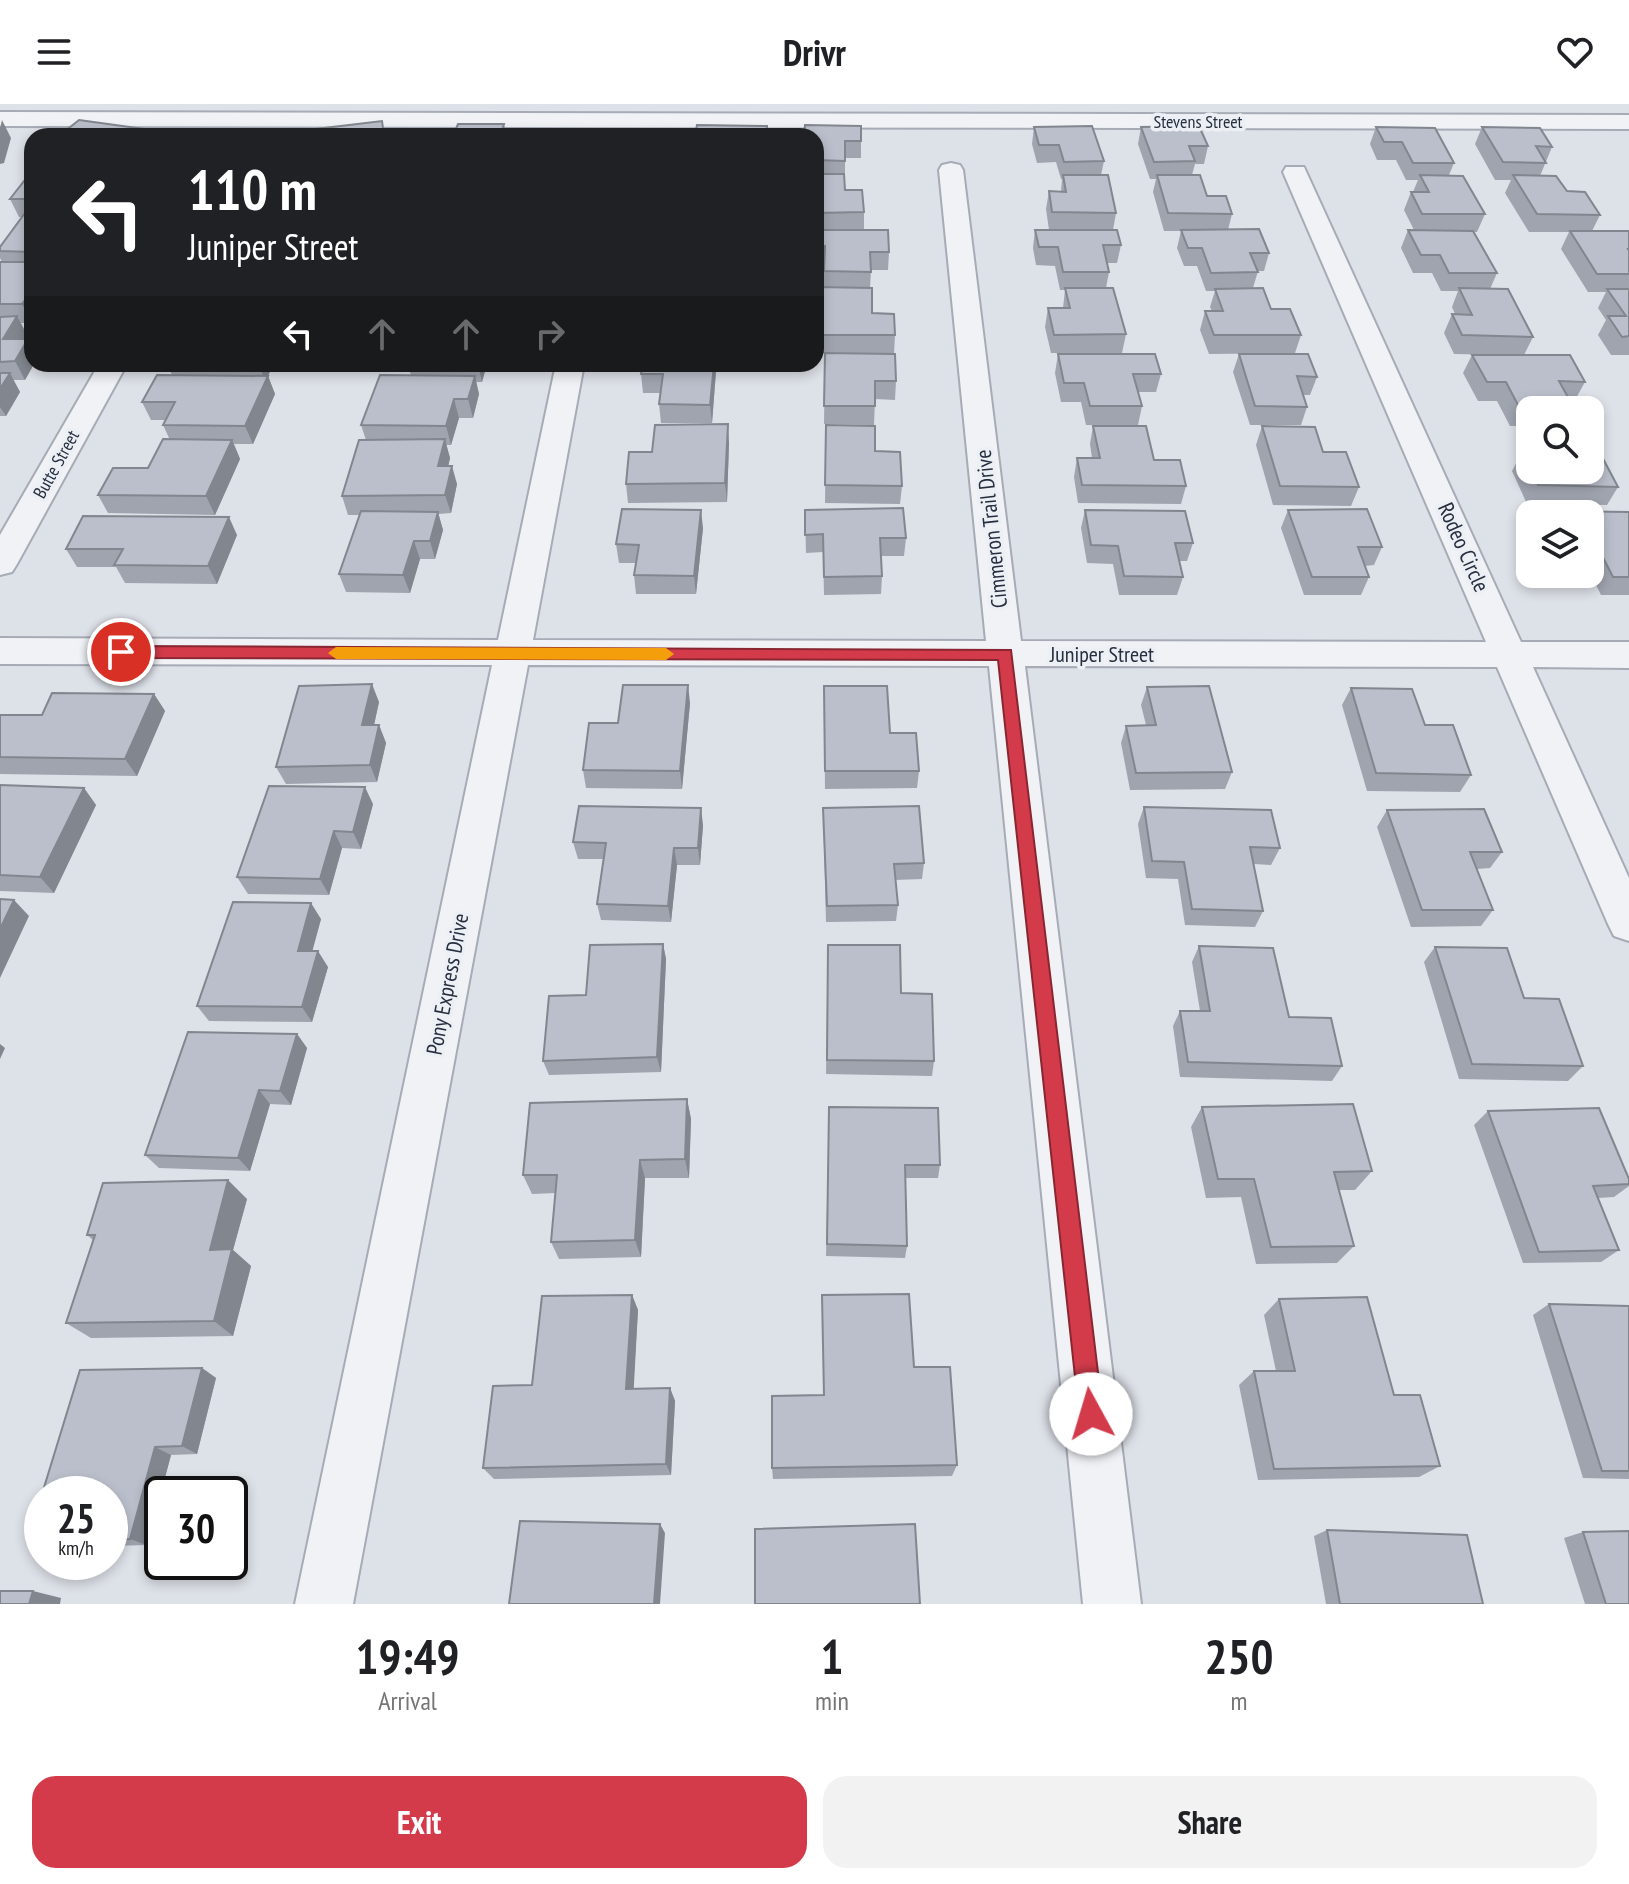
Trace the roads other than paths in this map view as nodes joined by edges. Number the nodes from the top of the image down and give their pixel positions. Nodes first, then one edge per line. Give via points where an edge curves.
1 (0, 119) edge
2 (1629, 122) edge
3 (951, 170) dead end
4 (1295, 172) dead end
5 (108, 372) edge
6 (568, 372) edge
7 (0, 564) edge
8 (0, 651) edge
9 (512, 653) junction
10 (1005, 654) junction
11 (1512, 655) junction
12 (1629, 655) edge
13 (1629, 924) edge
14 (324, 1604) edge
15 (1112, 1604) edge

1 - 2 street, Stevens Street
3 - 10 street, Cimmeron Trail Drive
4 - 11 street, Rodeo Circle
5 - 7 street, Butte Street
6 - 9 street, Pony Express Drive
8 - 9 street, Juniper Street
9 - 10 street, Juniper Street
9 - 14 street, Pony Express Drive
10 - 11 street, Juniper Street
10 - 15 street, Cimmeron Trail Drive
11 - 12 street, Juniper Street
11 - 13 street, Rodeo Circle

